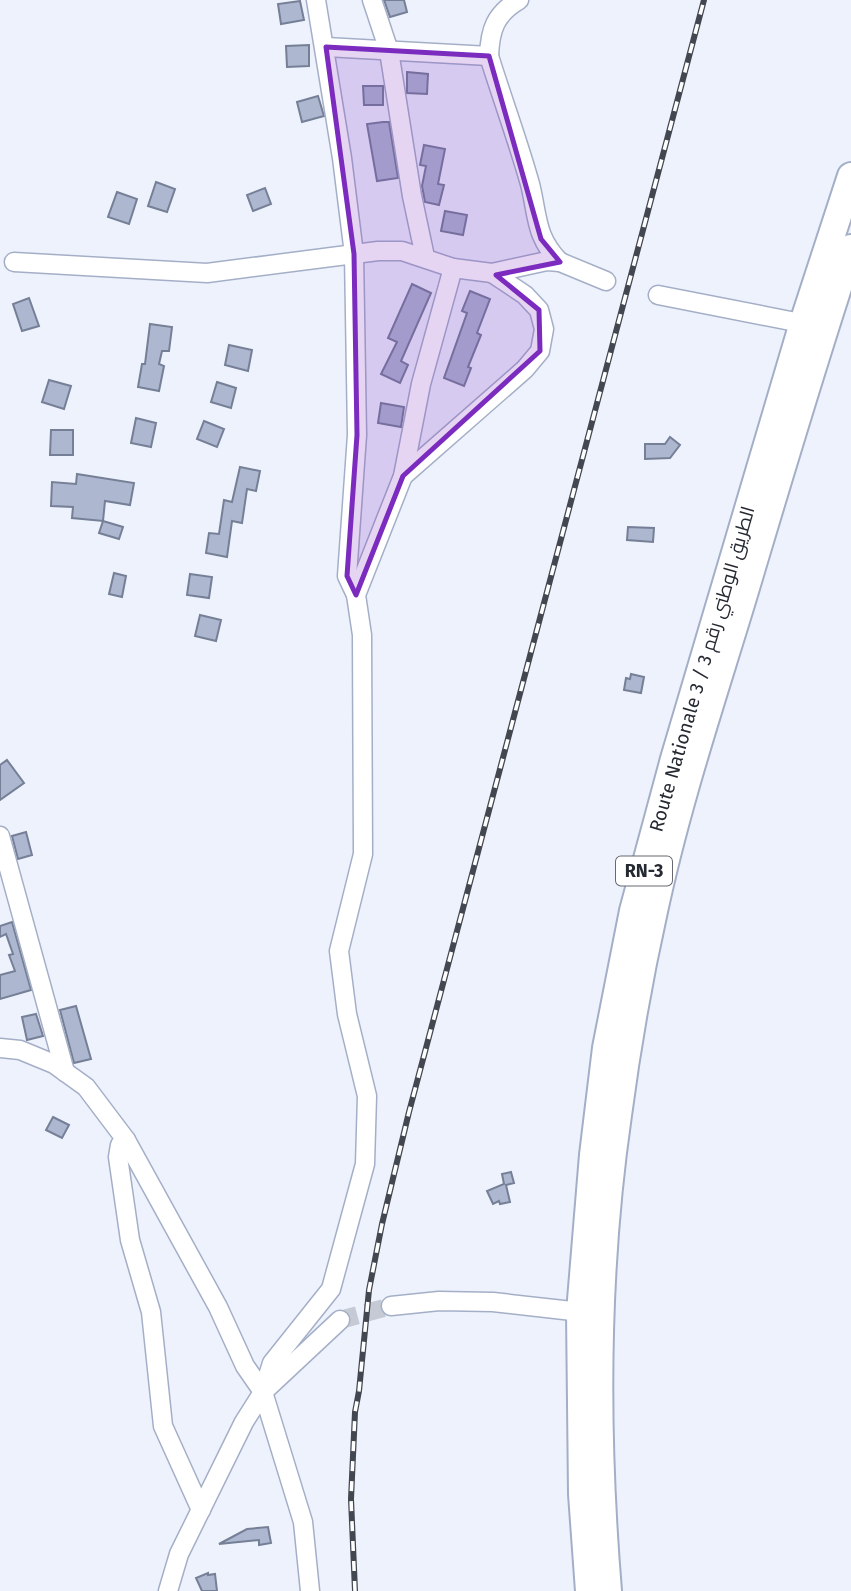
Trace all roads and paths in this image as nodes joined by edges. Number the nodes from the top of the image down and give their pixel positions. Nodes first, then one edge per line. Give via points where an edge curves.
1 (316, 0) edge
2 (372, 0) edge
3 (519, 0) edge
4 (326, 47) junction
5 (389, 51) junction
6 (489, 56) junction
7 (851, 176) edge
8 (851, 248) edge
9 (354, 254) junction
10 (425, 257) junction
11 (13, 262) dead end
12 (560, 262) junction
13 (453, 268) junction
14 (492, 273) junction
15 (606, 281) dead end
16 (657, 295) dead end
17 (814, 325) junction
18 (403, 476) junction
19 (356, 595) junction
20 (0, 836) edge
21 (0, 1048) edge
22 (65, 1072) junction
23 (126, 1140) junction
24 (391, 1306) tunnel mouth
25 (590, 1313) junction
26 (340, 1320) tunnel mouth
27 (262, 1392) junction
28 (201, 1510) junction
29 (168, 1591) edge
30 (310, 1591) edge
31 (589, 1591) edge
32 (608, 1591) edge

1 - 4 street
2 - 5 street
3 - 6 street via 496,18
4 - 5 street
4 - 9 street
5 - 6 street
5 - 10 street
6 - 12 street via 530,185 541,239
7 - 17 highway, Route Nationale 3 / الطريق الوطني رقم 3 / RN-3
8 - 17 highway, Route Nationale 3 / الطريق الوطني رقم 3 / RN-3
9 - 10 street via 402,251
9 - 11 street via 207,273
9 - 19 street via 357,435 347,576
10 - 13 street
12 - 14 street
12 - 15 street
13 - 14 street
13 - 18 street via 421,384
14 - 18 street via 539,310 544,329 540,351
16 - 17 street
17 - 25 highway, Route Nationale 3 / الطريق الوطني رقم 3 / RN-3 via 654,909 617,1117
18 - 19 street
19 - 27 street via 362,635 363,854 339,951 347,1014 367,1096 365,1164 331,1289 272,1363
20 - 22 street
21 - 22 street via 20,1050
22 - 23 street via 86,1087
23 - 27 street
23 - 28 street via 118,1157 130,1240 150,1312 163,1426
24 - 25 street via 466,1301
25 - 31 highway, Route Nationale 3 / الطريق الوطني رقم 3 / RN-3 via 582,1494
25 - 32 highway, Route Nationale 3 / الطريق الوطني رقم 3 / RN-3
26 - 27 street
27 - 28 street
27 - 30 street via 303,1522
28 - 29 street via 179,1554

